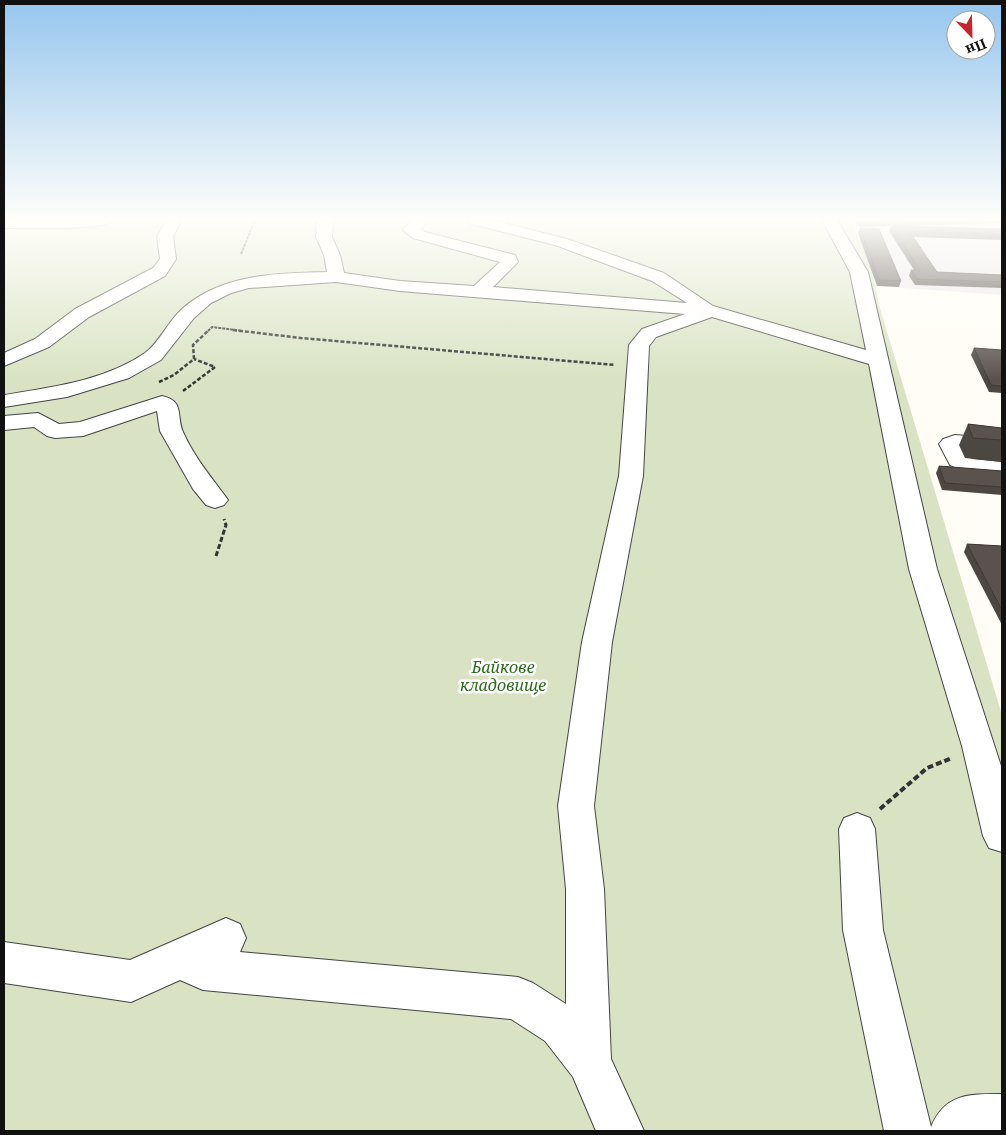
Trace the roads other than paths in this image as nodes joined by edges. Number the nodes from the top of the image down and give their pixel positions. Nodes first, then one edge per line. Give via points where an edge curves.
1 (157, 273) edge
2 (335, 273) edge
3 (499, 273) edge
4 (644, 273) edge
5 (859, 273) edge
6 (336, 277) junction
7 (479, 292) junction
8 (712, 311) junction
9 (42, 342) junction
10 (4, 360) edge
11 (878, 360) junction
12 (4, 371) edge
13 (4, 402) edge
14 (4, 423) edge
15 (1002, 446) edge
16 (1002, 469) edge
17 (215, 500) road end
18 (857, 829) road end
19 (1002, 836) edge
20 (226, 938) dead end
21 (179, 959) junction
22 (4, 963) edge
23 (589, 1061) junction
24 (1002, 1118) edge
25 (620, 1131) edge
26 (908, 1131) edge
27 (953, 1131) edge

1 - 9 lane via 82,313
2 - 6 lane
3 - 7 lane
4 - 8 lane
5 - 11 lane
6 - 7 lane
6 - 13 lane via 248,283 225,290 205,299 187,314 154,356 122,374 67,391
7 - 8 lane
8 - 11 lane
8 - 23 lane via 649,333 639,345 631,476 597,642 576,806 585,889
9 - 10 lane
9 - 12 lane via 33,363
11 - 19 lane via 923,569 979,746
14 - 17 lane via 38,420 55,430 83,429 162,402 168,408 171,431
15 - 16 lane via 951,444 958,460 966,464
18 - 26 lane via 864,930
20 - 21 lane
21 - 22 lane via 131,981
21 - 23 lane via 203,970 518,998 560,1026
23 - 25 lane
24 - 27 lane via 968,1118

